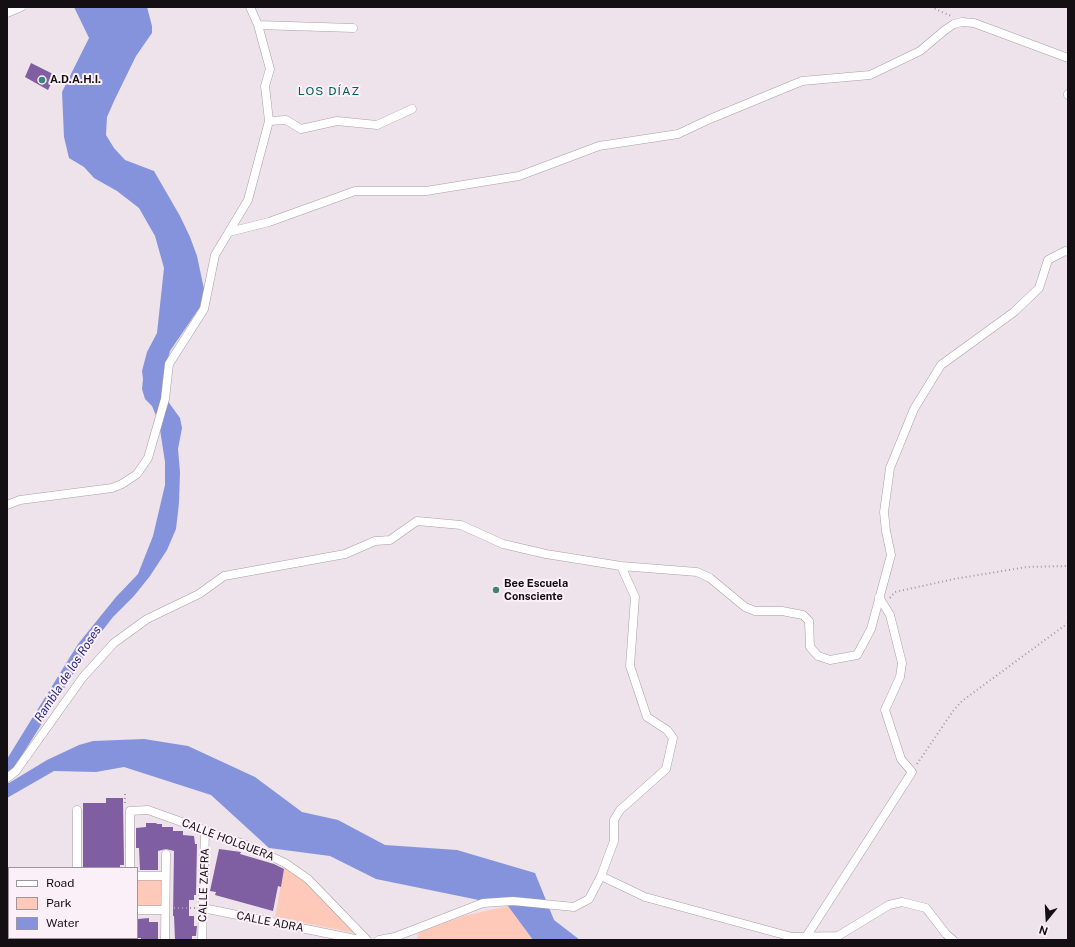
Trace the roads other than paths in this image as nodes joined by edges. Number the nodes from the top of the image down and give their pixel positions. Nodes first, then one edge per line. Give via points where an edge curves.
1 (21, 7) edge
2 (250, 7) edge
3 (7, 13) edge
4 (258, 25) junction
5 (353, 28) dead end
6 (1068, 58) edge
7 (412, 109) dead end
8 (269, 120) junction
9 (229, 232) junction
10 (1068, 252) edge
11 (7, 506) edge
12 (621, 566) junction
13 (879, 598) junction
14 (7, 778) edge
15 (77, 810) dead end
16 (205, 830) junction
17 (166, 854) dead end
18 (77, 867) edge
19 (130, 867) edge
20 (138, 876) edge
21 (165, 876) junction
22 (601, 876) junction
23 (201, 908) junction
24 (165, 909) junction
25 (138, 910) edge
26 (326, 937) edge
27 (806, 937) junction
28 (165, 940) edge
29 (202, 940) edge
30 (360, 940) edge
31 (368, 940) edge
32 (379, 940) edge
33 (953, 940) edge

1 - 3 street
2 - 4 street
4 - 5 street
4 - 8 street via 270,69 265,86
6 - 9 street via 974,23 962,22 945,30 920,51 870,75 802,81 678,134 599,146 519,176 426,191 355,191 269,222
7 - 8 street via 376,125 337,121 301,129 286,120
8 - 9 street via 248,200
9 - 11 street via 215,255 204,309 169,364 165,399 146,462 130,480 112,488 20,500
10 - 13 street via 1065,251 1048,260 1039,288 1014,312 941,365 914,408 890,468 884,512 891,555
12 - 13 street via 697,572 710,578 745,607 755,611 782,611 803,615 809,621 810,646 818,656 830,660 857,655 871,630
12 - 14 street via 503,544 461,525 417,521 390,540 375,541 345,554 224,576 199,594 147,619 114,643 83,677 16,771
12 - 22 street via 635,597 630,666 647,717 667,730 673,738 666,769 620,810 614,820 614,841
13 - 27 street via 890,614 902,663 900,677 885,710 901,759 912,772
15 - 18 street
16 - 19 street, CALLE HOLGUERA via 148,810 130,811
16 - 23 street, CALLE ZAFRA
16 - 31 street, CALLE HOLGUERA via 275,858 295,869
17 - 21 street
20 - 21 street
21 - 24 street
22 - 27 street via 645,897 792,937
22 - 32 street via 588,900 574,907 513,900 483,903 402,935
23 - 26 street, CALLE ADRA
23 - 29 street, CALLE ZAFRA
24 - 25 street
24 - 28 street
26 - 30 street, CALLE ADRA
27 - 33 street via 838,936 889,905 902,902 926,908

